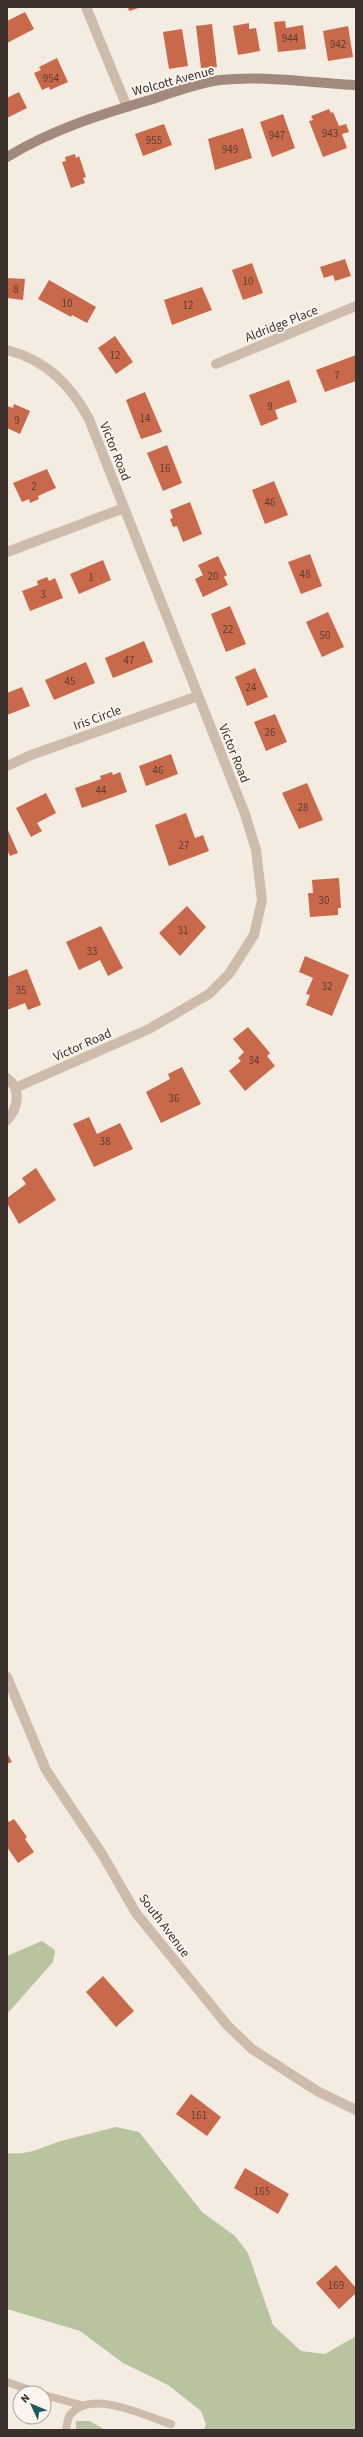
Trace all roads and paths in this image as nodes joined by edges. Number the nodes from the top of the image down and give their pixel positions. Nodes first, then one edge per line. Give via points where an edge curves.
1 (86, 7) edge
2 (356, 85) edge
3 (127, 107) junction
4 (7, 157) edge
5 (356, 306) edge
6 (7, 350) edge
7 (216, 364) dead end
8 (124, 508) junction
9 (7, 552) edge
10 (198, 696) junction
11 (7, 766) edge
12 (7, 1078) edge
13 (15, 1088) junction
14 (7, 1120) edge
15 (7, 1677) edge
16 (356, 2110) edge
17 (52, 2397) edge
18 (81, 2405) junction
19 (171, 2424) dead end
20 (66, 2430) edge

1 - 3 street
2 - 3 main road, Wolcott Avenue via 262,79 219,80
3 - 4 main road, Wolcott Avenue via 51,133
5 - 7 street, Aldridge Place
6 - 8 street, Victor Road via 23,355 51,370 77,396 89,419
8 - 9 street
8 - 10 street, Victor Road
10 - 11 street, Iris Circle via 31,754
10 - 13 street, Victor Road via 245,814 256,850 262,900 254,936 229,974 209,994 149,1028
12 - 13 street
13 - 14 street via 16,1106
15 - 16 street, South Avenue via 46,1770 102,1854 136,1913 227,2025 252,2049 317,2091
17 - 18 lane
18 - 19 lane via 102,2402
18 - 20 lane via 69,2416

